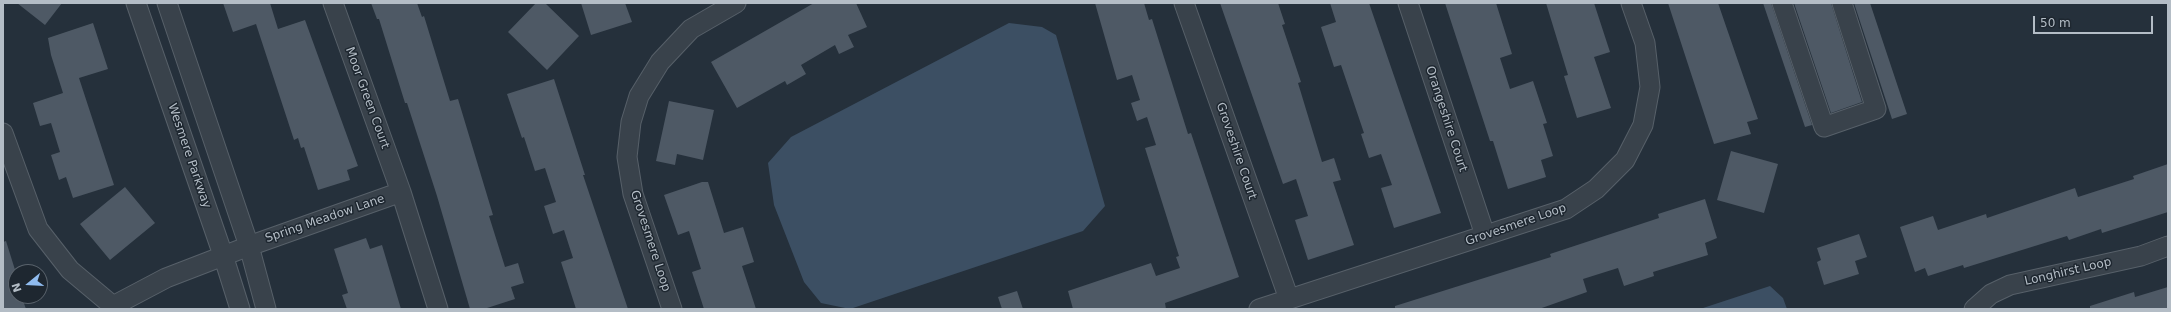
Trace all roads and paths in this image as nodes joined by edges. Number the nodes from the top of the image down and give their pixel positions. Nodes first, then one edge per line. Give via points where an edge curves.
1 (136, 3) edge
2 (167, 3) edge
3 (333, 3) edge
4 (736, 3) edge
5 (1184, 3) edge
6 (1408, 3) edge
7 (1631, 3) edge
8 (1782, 3) edge
9 (1842, 3) edge
10 (3, 133) edge
11 (401, 192) junction
12 (1485, 236) junction
13 (249, 246) junction
14 (2168, 246) edge
15 (223, 255) junction
16 (1289, 299) junction
17 (112, 307) edge
18 (240, 309) edge
19 (266, 309) edge
20 (438, 309) edge
21 (672, 309) edge
22 (1259, 309) edge
23 (1974, 309) edge

1 - 15 street, Wesmere Parkway
2 - 13 street
3 - 11 street, Moor Green Court
4 - 21 street, Grovesmere Loop via 691,28 660,62 640,96 631,122 627,157 633,194
5 - 16 street, Groveshire Court
6 - 12 street, Orangeshire Court
7 - 12 street, Grovesmere Loop via 1645,43 1650,88 1643,125 1625,160 1596,189 1566,209
8 - 9 street via 1824,127 1876,109
10 - 17 street via 38,230 70,270
11 - 13 street, Spring Meadow Lane
11 - 20 street, Moor Green Court
12 - 16 street, Grovesmere Loop
13 - 15 street, Spring Meadow Lane
13 - 19 street
14 - 23 street, Longhirst Loop via 2141,256 2010,285 1991,294
15 - 17 street, Spring Meadow Lane via 166,278
15 - 18 street, Wesmere Parkway
16 - 22 street, Grovesmere Loop

